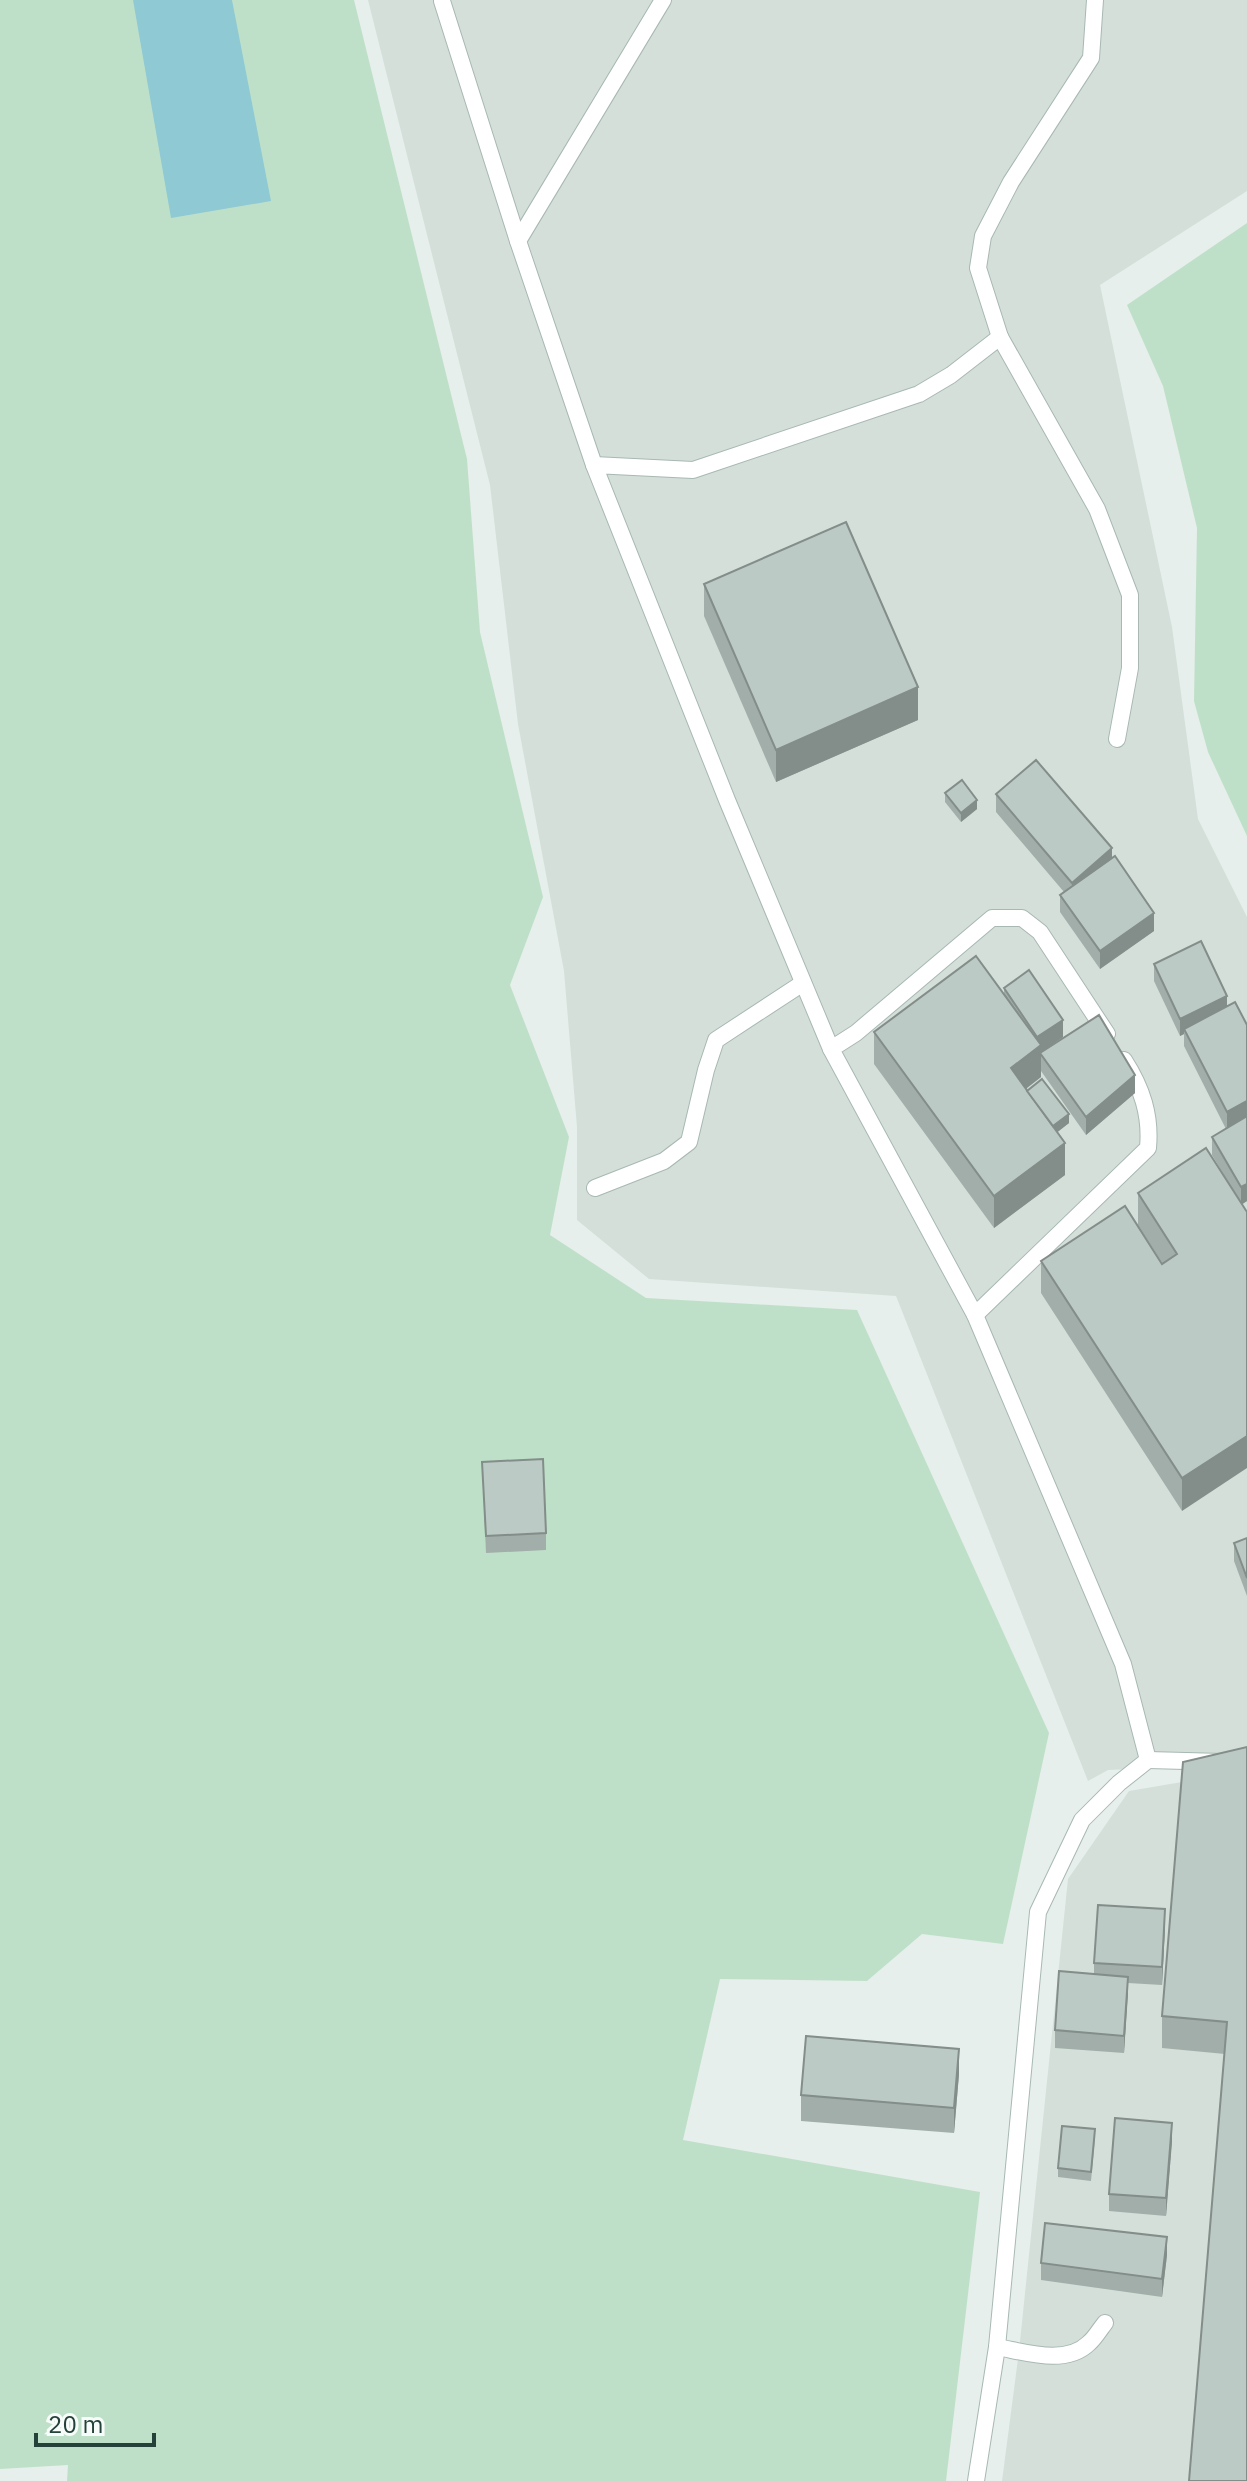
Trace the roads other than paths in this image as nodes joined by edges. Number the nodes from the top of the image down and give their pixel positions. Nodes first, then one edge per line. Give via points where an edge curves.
1 (663, 0) edge
2 (1095, 0) edge
3 (442, 1) edge
4 (518, 241) junction
5 (1000, 337) junction
6 (594, 465) junction
7 (1117, 739) dead end
8 (803, 983) junction
9 (831, 1049) junction
10 (595, 1188) dead end
11 (975, 1315) junction
12 (1247, 1759) edge
13 (1148, 1760) junction
14 (1105, 2323) dead end
15 (997, 2347) junction
16 (976, 2481) edge

1 - 4 lane
2 - 5 lane via 1091,58 1011,182 983,236 978,268
3 - 4 lane
4 - 6 lane
5 - 6 lane via 919,394 693,470
5 - 7 lane via 1097,509 1130,595 1130,668
6 - 8 lane
8 - 9 lane
8 - 10 lane via 716,1040 689,1142 664,1161
9 - 11 lane
9 - 11 lane via 992,918 1022,918 1040,932 1136,1078 1150,1124 1148,1148
11 - 13 lane via 1123,1664
12 - 13 lane
13 - 15 lane via 1082,1820 1038,1912
14 - 15 lane via 1088,2345 1054,2357
15 - 16 lane

